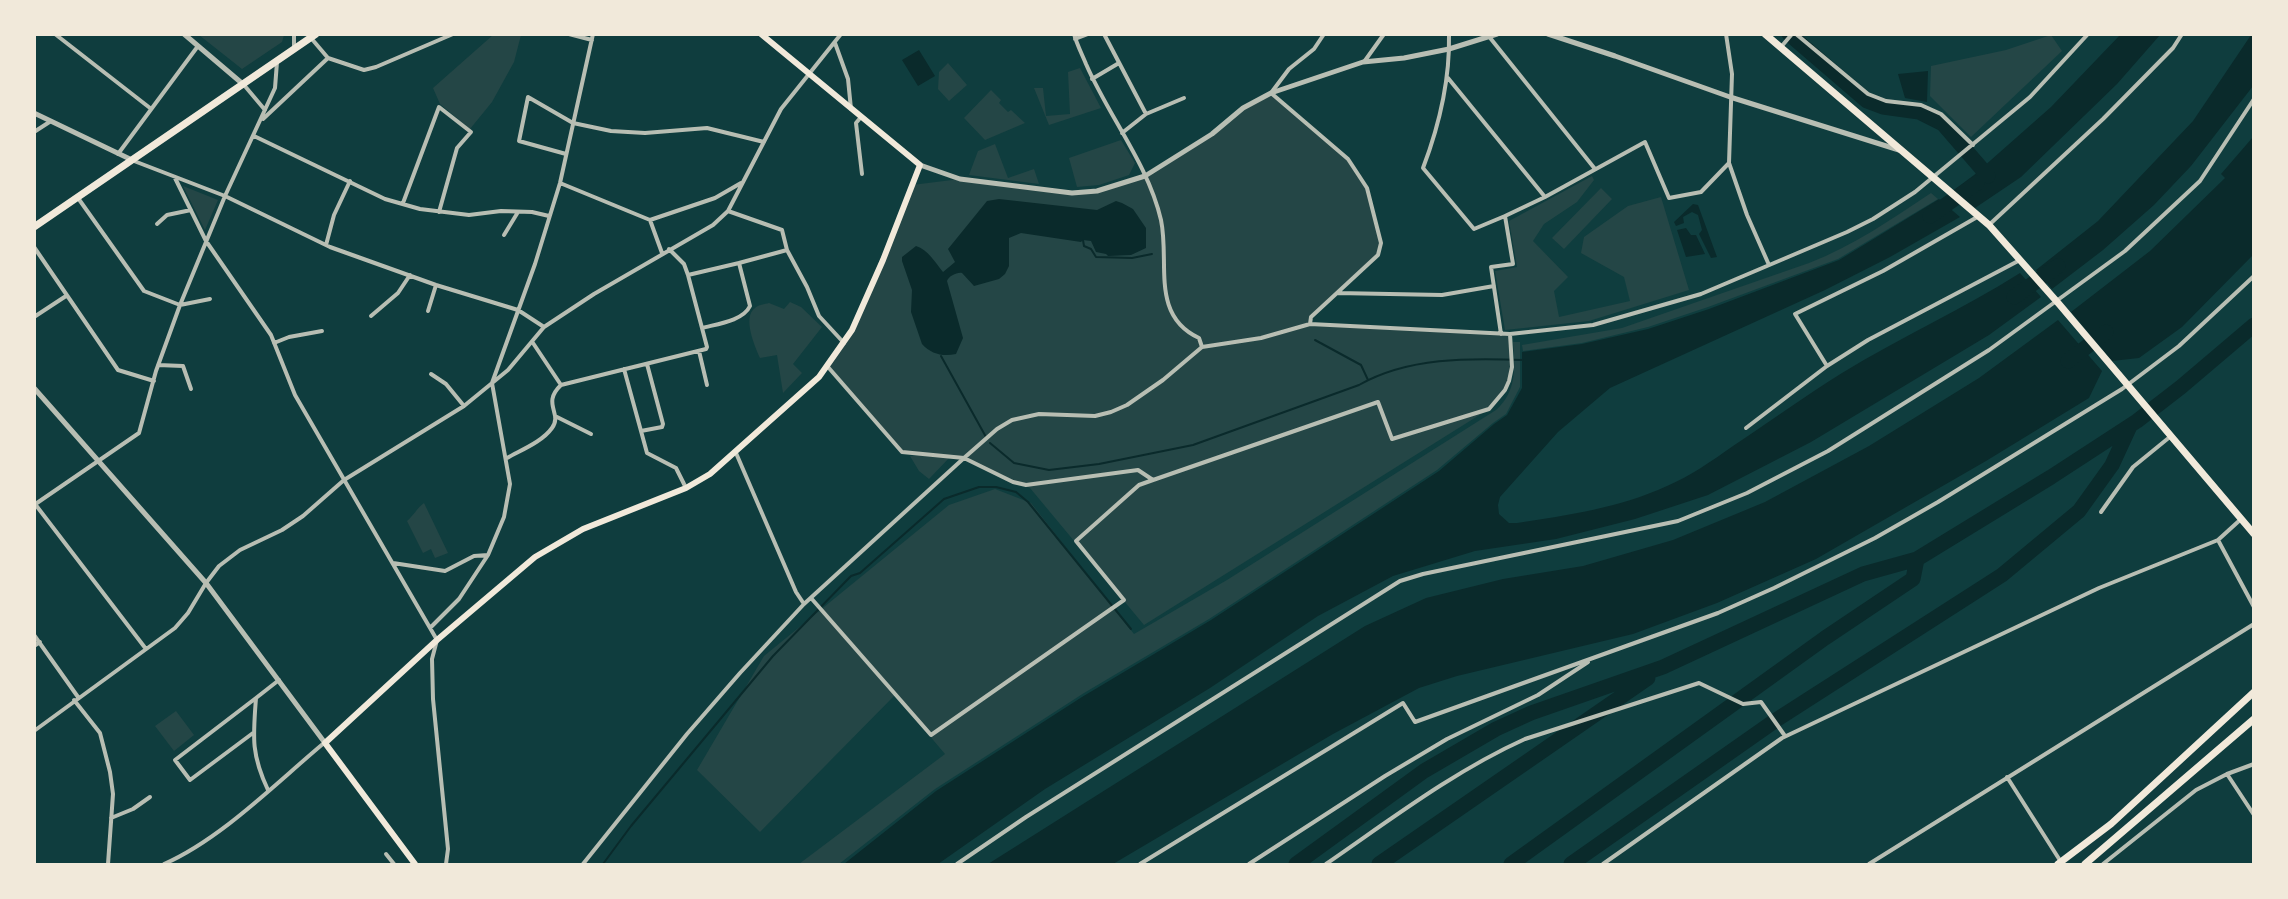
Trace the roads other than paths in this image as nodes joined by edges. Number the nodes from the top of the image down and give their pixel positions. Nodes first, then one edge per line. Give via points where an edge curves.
1 (55, 34) edge
2 (184, 34) edge
3 (294, 34) edge
4 (453, 34) edge
5 (568, 34) edge
6 (761, 34) edge
7 (841, 34) edge
8 (1088, 34) edge
9 (1104, 34) edge
10 (1324, 34) edge
11 (1384, 34) edge
12 (1449, 34) edge
13 (1497, 34) edge
14 (1548, 34) edge
15 (1726, 34) edge
16 (1765, 34) edge
17 (1794, 34) edge
18 (2088, 34) edge
19 (2182, 34) edge
20 (314, 36) edge
21 (1487, 36) edge
22 (593, 37) edge
23 (1075, 37) edge
24 (835, 43) junction
25 (198, 46) junction
26 (1781, 47) junction
27 (1449, 49) junction
28 (294, 50) junction
29 (328, 58) junction
30 (277, 62) junction
31 (1363, 62) junction
32 (1119, 63) junction
33 (808, 74) junction
34 (1447, 77) junction
35 (1092, 79) junction
36 (244, 85) junction
37 (1271, 93) junction
38 (1730, 97) junction
39 (1184, 98) dead end
40 (2253, 99) edge
41 (150, 108) junction
42 (851, 109) junction
43 (265, 110) junction
44 (34, 113) edge
45 (1146, 114) junction
46 (861, 117) junction
47 (262, 119) junction
48 (52, 121) junction
49 (573, 123) junction
50 (34, 132) edge
51 (1122, 133) junction
52 (254, 136) junction
53 (764, 142) junction
54 (1972, 145) junction
55 (1900, 150) junction
56 (118, 154) junction
57 (566, 154) junction
58 (134, 161) junction
59 (1729, 163) junction
60 (920, 165) junction
61 (1595, 169) junction
62 (862, 174) dead end
63 (1145, 176) junction
64 (175, 178) junction
65 (1934, 178) junction
66 (350, 181) junction
67 (560, 183) junction
68 (741, 183) junction
69 (225, 196) junction
70 (1545, 197) junction
71 (78, 198) junction
72 (403, 203) junction
73 (191, 210) junction
74 (728, 211) junction
75 (439, 212) junction
76 (518, 212) junction
77 (549, 216) junction
78 (1505, 216) junction
79 (1979, 216) junction
80 (650, 220) junction
81 (157, 224) dead end
82 (1989, 225) junction
83 (34, 227) edge
84 (504, 235) dead end
85 (206, 241) junction
86 (326, 245) junction
87 (34, 247) edge
88 (669, 249) junction
89 (787, 250) junction
90 (662, 253) junction
91 (2022, 261) junction
92 (739, 263) junction
93 (1769, 265) junction
94 (410, 275) junction
95 (688, 275) junction
96 (2253, 276) edge
97 (436, 285) junction
98 (1494, 286) junction
99 (1336, 293) junction
100 (66, 296) junction
101 (210, 299) dead end
102 (2056, 300) junction
103 (180, 306) junction
104 (518, 310) junction
105 (428, 311) dead end
106 (371, 316) dead end
107 (34, 317) edge
108 (1310, 324) junction
109 (544, 327) junction
110 (702, 328) junction
111 (322, 331) dead end
112 (1501, 334) junction
113 (1510, 334) junction
114 (274, 343) junction
115 (533, 343) junction
116 (844, 344) junction
117 (1202, 347) junction
118 (699, 351) junction
119 (647, 364) junction
120 (158, 365) junction
121 (1827, 366) junction
122 (828, 367) junction
123 (624, 369) junction
124 (431, 374) dead end
125 (154, 381) junction
126 (492, 383) junction
127 (561, 385) junction
128 (708, 385) dead end
129 (2128, 385) junction
130 (34, 387) edge
131 (191, 388) dead end
132 (464, 406) junction
133 (555, 416) junction
134 (1746, 428) dead end
135 (640, 431) junction
136 (591, 434) dead end
137 (2171, 436) junction
138 (735, 453) junction
139 (507, 458) junction
140 (964, 458) junction
141 (99, 461) junction
142 (345, 480) junction
143 (1153, 480) junction
144 (686, 488) junction
145 (35, 504) edge
146 (2101, 512) dead end
147 (2240, 520) junction
148 (2253, 534) edge
149 (2218, 540) junction
150 (488, 555) junction
151 (393, 562) junction
152 (206, 583) junction
153 (811, 598) junction
154 (804, 604) junction
155 (2253, 607) edge
156 (2253, 624) edge
157 (430, 628) junction
158 (34, 635) edge
159 (437, 640) junction
160 (40, 642) junction
161 (34, 646) edge
162 (146, 649) junction
163 (1593, 659) junction
164 (279, 680) junction
165 (2253, 692) edge
166 (76, 698) junction
167 (256, 698) junction
168 (2253, 719) edge
169 (34, 731) edge
170 (253, 733) junction
171 (1782, 738) junction
172 (325, 742) junction
173 (2253, 764) edge
174 (2227, 774) junction
175 (2007, 777) junction
176 (268, 790) junction
177 (150, 796) dead end
178 (2253, 815) edge
179 (111, 818) junction
180 (386, 854) dead end
181 (2060, 863) edge
182 (108, 864) edge
183 (164, 864) edge
184 (394, 864) edge
185 (415, 864) edge
186 (446, 864) edge
187 (583, 864) edge
188 (957, 864) edge
189 (1140, 864) edge
190 (1249, 864) edge
191 (1326, 864) edge
192 (1603, 864) edge
193 (1869, 864) edge
194 (2085, 864) edge
195 (2103, 864) edge

1 - 41 street
2 - 25 street
3 - 28 street
4 - 29 street via 364,70
5 - 22 street
6 - 33 main road
7 - 24 street
8 - 23 street
9 - 32 street
10 - 37 street
11 - 31 street
12 - 27 street
13 - 21 street
14 - 38 street
15 - 38 street via 1732,74
16 - 26 main road
17 - 26 street
17 - 54 street via 1868,94 1886,101 1922,105 1941,114
18 - 54 street via 2030,97
19 - 82 street via 2103,119
20 - 28 main road
20 - 29 street
21 - 27 street
21 - 61 street
22 - 49 street
23 - 35 street
24 - 33 street
24 - 42 street via 848,79
25 - 36 street
25 - 41 street
26 - 55 main road
27 - 31 street
27 - 34 street
28 - 30 main road
29 - 47 street
30 - 36 main road
30 - 43 street via 275,88
31 - 37 street
32 - 35 street
32 - 45 street
33 - 42 main road
33 - 53 street via 781,108
34 - 70 street
34 - 78 street via 1423,168 1474,229
35 - 51 street
36 - 43 street
36 - 58 main road
37 - 63 street
37 - 99 street via 1348,159 1367,188 1381,243 1378,255
38 - 55 street
38 - 59 street
39 - 45 street
40 - 102 street via 2200,181 2125,251
41 - 56 street
42 - 46 main road
43 - 47 street
44 - 48 street
45 - 51 street
46 - 60 main road
46 - 62 street via 856,123
47 - 52 street
48 - 50 street
48 - 56 street
49 - 53 street via 645,134 707,128
49 - 57 street
49 - 57 street via 528,97 519,141
51 - 63 street
52 - 66 street
52 - 69 street
53 - 68 street
54 - 65 street
55 - 65 main road
56 - 58 street
57 - 67 street
58 - 64 street
58 - 71 main road
59 - 61 street via 1701,192 1669,198 1645,142
59 - 93 street
60 - 63 street via 960,179 1072,193 1097,191
60 - 116 main road via 869,293
61 - 70 street
63 - 117 street via 1161,222 1168,305 1185,332 1199,338
64 - 69 street
64 - 73 street
65 - 79 main road
65 - 93 street via 1873,219
66 - 72 street via 385,199
66 - 86 street via 334,215
67 - 77 street
67 - 80 street
68 - 74 street
68 - 80 street via 715,198
69 - 85 street
69 - 86 street
70 - 78 street
71 - 83 main road
71 - 103 street via 144,291
72 - 75 street
72 - 75 street via 439,107 471,132 457,148
73 - 81 street via 167,215
73 - 85 street
74 - 88 street via 713,225
74 - 89 street via 782,230
75 - 76 street
76 - 77 street
76 - 84 street
77 - 104 street
78 - 98 street via 1514,264 1491,267
79 - 82 main road
79 - 121 street via 1883,271 1796,314
80 - 90 street
82 - 91 main road
85 - 103 street
85 - 114 street
86 - 94 street
87 - 100 street
88 - 90 street
88 - 95 street via 684,264
89 - 92 street
89 - 116 street via 819,316
90 - 109 street
91 - 102 main road
91 - 121 street via 1868,340
92 - 95 street
92 - 110 street via 748,310 732,320
93 - 113 street via 1701,294 1641,313 1593,325
94 - 97 street
94 - 106 street via 398,294
95 - 110 street
96 - 129 street via 2179,346
97 - 104 street
97 - 105 street
98 - 99 street via 1443,295
98 - 112 street
99 - 108 street via 1311,317
100 - 107 street
100 - 125 street via 118,370
101 - 103 street
102 - 129 main road
102 - 188 street via 1989,350 1838,445 1747,493 1678,521 1401,581
103 - 120 street
104 - 109 street
104 - 126 street
108 - 112 street
108 - 117 street via 1261,338
109 - 115 street
110 - 118 street via 707,346
111 - 114 street
112 - 113 street
113 - 143 street via 1509,381 1489,409 1392,439 1378,402
114 - 142 street via 295,395
115 - 126 street
115 - 127 street
116 - 122 main road
117 - 140 street via 1127,405 1095,416 1039,414 1012,420
118 - 119 street
118 - 128 street
119 - 123 street
119 - 135 street via 663,424
120 - 125 street
120 - 131 street via 183,366
121 - 134 street
122 - 138 main road
122 - 140 street via 902,452
123 - 127 street
123 - 135 street
124 - 132 street via 446,384
125 - 141 street via 139,433
126 - 132 street
126 - 139 street
127 - 133 street via 553,392
129 - 137 main road
129 - 163 street via 1938,502 1860,545 1718,613
130 - 141 street
132 - 142 street
133 - 136 street
133 - 139 street via 553,427 539,440
135 - 144 street via 647,453 676,468
137 - 146 street via 2133,467
137 - 147 main road
138 - 144 main road
138 - 154 street
139 - 150 street via 509,492
140 - 143 street via 1026,485 1138,470
140 - 153 street
141 - 145 street
141 - 152 street
142 - 151 street
142 - 152 street via 282,530 240,550 219,566
143 - 153 street via 1139,485 1076,542 1124,600 931,735
144 - 159 main road via 583,529 535,556
145 - 162 street
147 - 148 main road
147 - 149 street
149 - 155 street
149 - 171 street via 2099,588
150 - 151 street via 474,556 445,571
150 - 157 street via 459,599
151 - 157 street
152 - 162 street via 175,628
152 - 164 street
153 - 154 street
154 - 187 street via 687,734
156 - 175 street
157 - 159 street
158 - 160 street
159 - 172 main road
159 - 186 street via 432,659 433,699 448,849
160 - 161 street
160 - 166 street
162 - 166 street
163 - 189 street via 1415,722 1403,703
163 - 190 street via 1538,695 1448,739 1385,776
164 - 167 street
164 - 172 street
165 - 181 main road via 2111,824
166 - 169 street
166 - 179 street via 100,733 113,794
167 - 170 street
167 - 170 street via 175,760 190,780
168 - 194 main road
170 - 176 street via 258,769
171 - 191 street via 1786,736 1761,702 1743,704 1699,683 1504,749
171 - 192 street
172 - 176 street
172 - 185 main road
173 - 174 street
174 - 178 street
174 - 195 street via 2196,790
175 - 181 street
175 - 193 street
176 - 183 street via 217,832
177 - 179 street via 134,809
179 - 182 street
180 - 184 street

